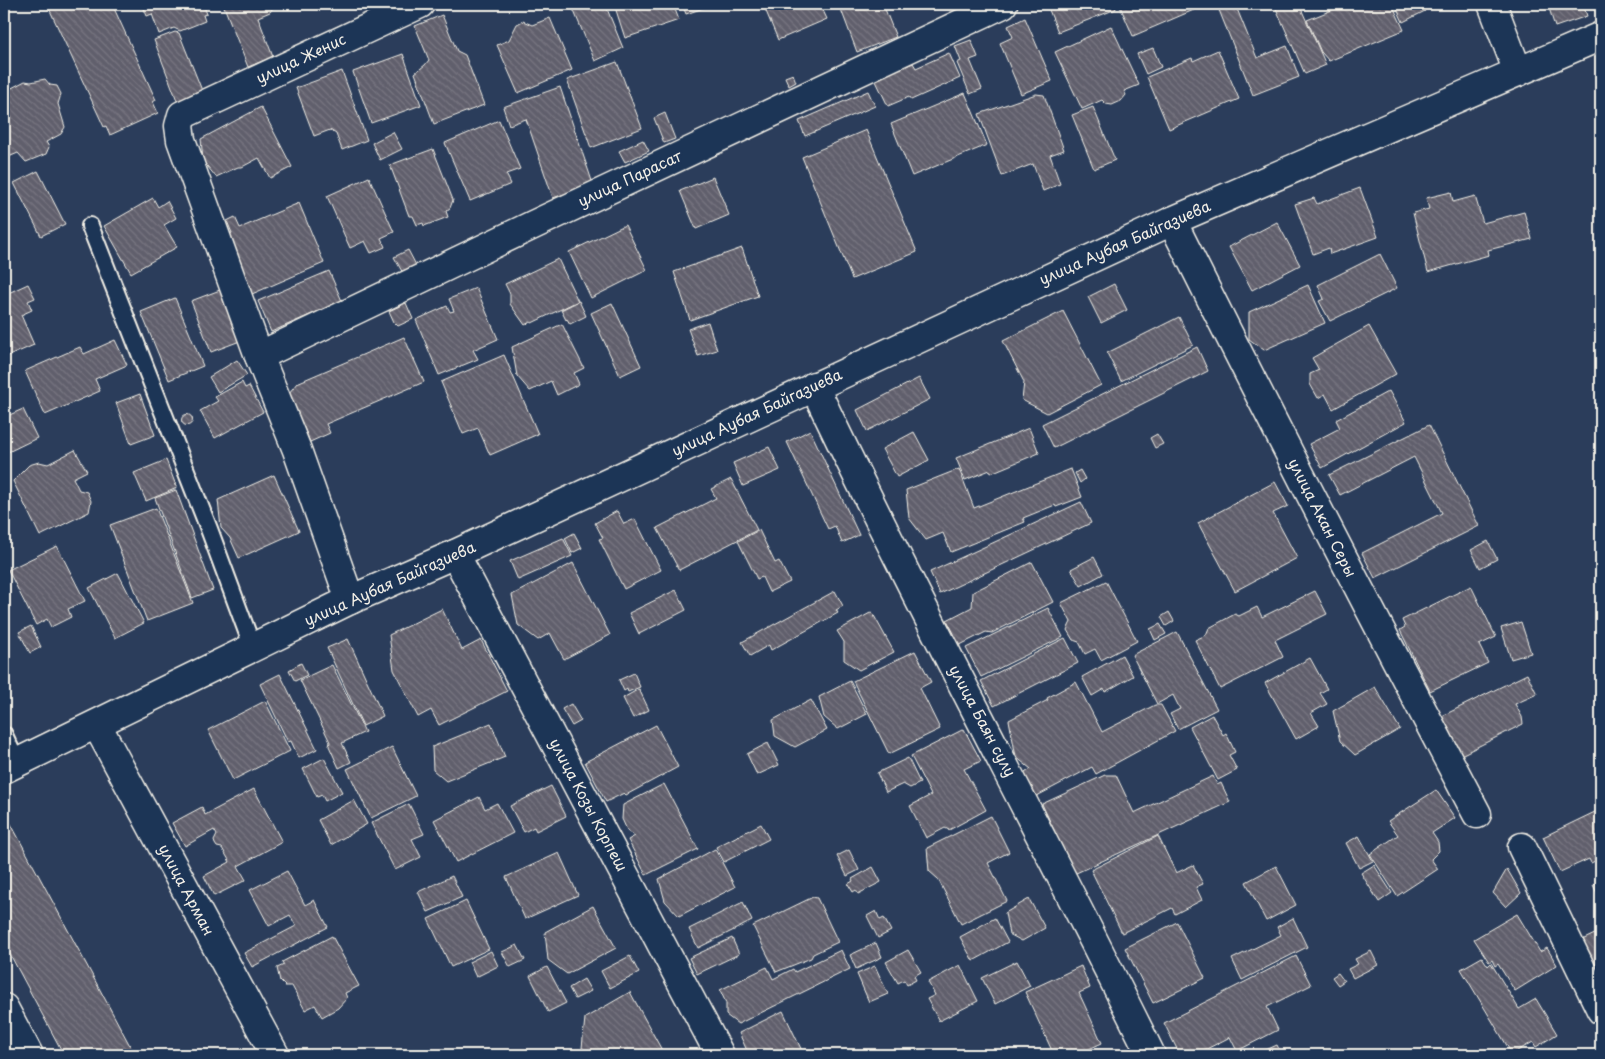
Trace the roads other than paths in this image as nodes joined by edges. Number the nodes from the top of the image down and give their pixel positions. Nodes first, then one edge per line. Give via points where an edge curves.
1 (420, 4) edge
2 (1003, 4) edge
3 (1492, 4) edge
4 (1601, 36) edge
5 (1518, 72) junction
6 (1172, 221) junction
7 (90, 226) dead end
8 (258, 356) junction
9 (814, 386) junction
10 (455, 554) junction
11 (350, 600) junction
12 (253, 648) junction
13 (97, 724) junction
14 (4, 735) edge
15 (10, 766) edge
16 (1478, 814) dead end
17 (1522, 847) dead end
18 (4, 1008) edge
19 (1601, 1010) edge
20 (29, 1055) edge
21 (275, 1055) edge
22 (720, 1055) edge
23 (1151, 1055) edge

1 - 8 street, улица Женис via 182,114 179,126 181,140
2 - 8 street, улица Парасат
3 - 5 street
4 - 5 street, улица Аубая Байгазиева
5 - 6 street, улица Аубая Байгазиева
6 - 9 street, улица Аубая Байгазиева
6 - 16 street, улица Акан Серы via 1259,396
7 - 12 lane
8 - 11 street via 297,450
9 - 10 street, улица Аубая Байгазиева
9 - 23 street, улица Баян сулу via 865,493
10 - 11 street, улица Аубая Байгазиева
10 - 22 street, улица Козы Корпеш
11 - 12 street, улица Аубая Байгазиева
12 - 13 street, улица Аубая Байгазиева
13 - 15 street, улица Аубая Байгазиева
13 - 21 street, улица Арман
14 - 15 lane
17 - 19 street
18 - 20 street

